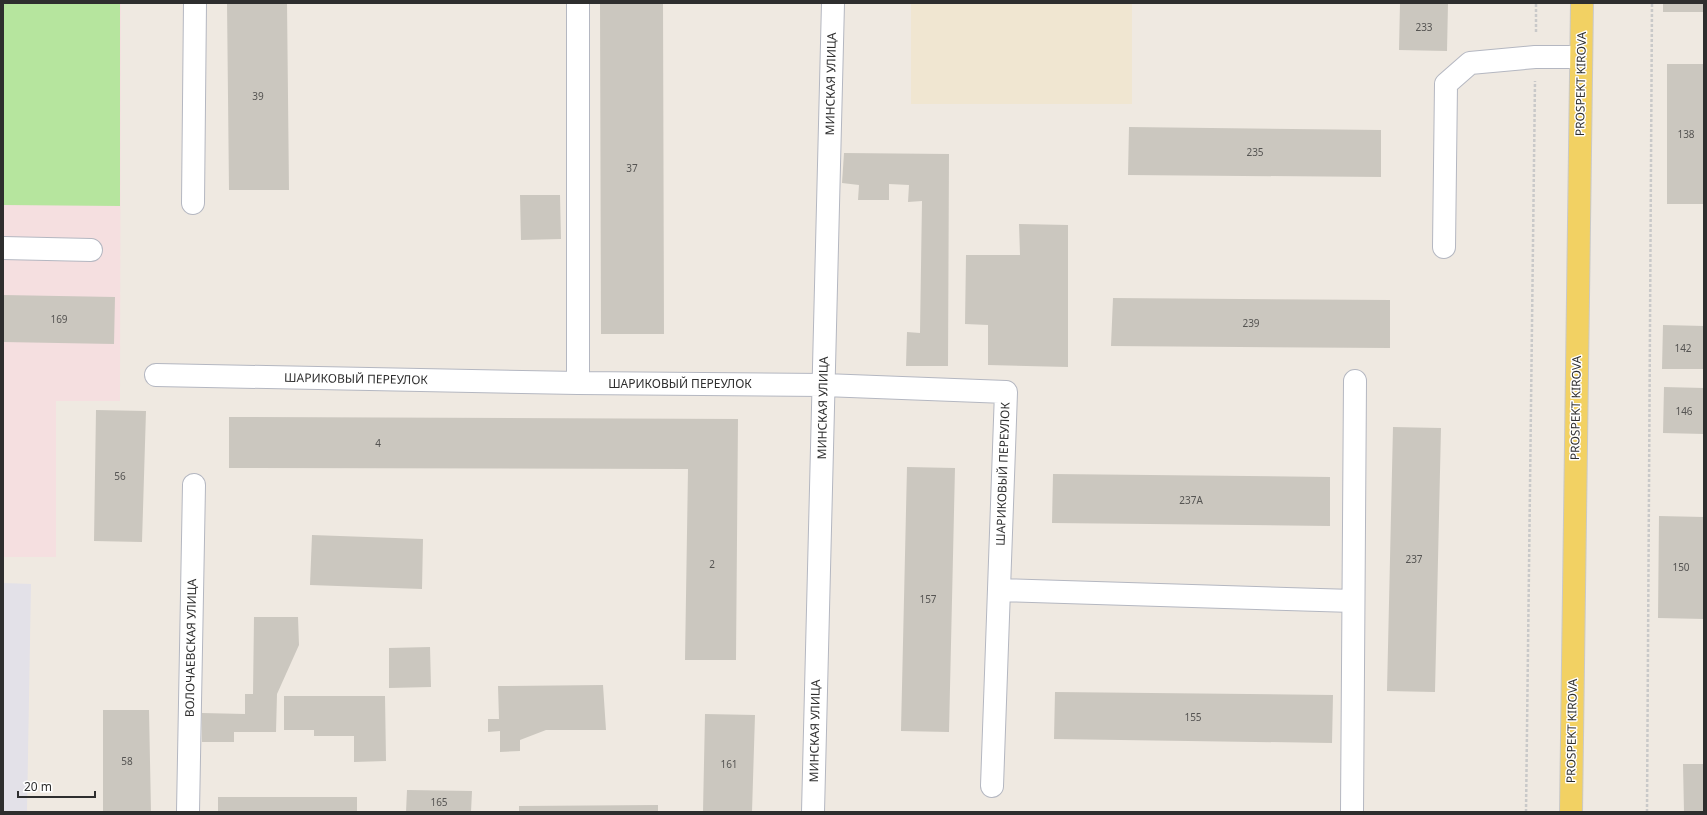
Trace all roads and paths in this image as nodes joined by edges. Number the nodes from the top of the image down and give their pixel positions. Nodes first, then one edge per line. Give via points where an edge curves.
1 (195, 3) edge
2 (578, 3) edge
3 (833, 3) edge
4 (1536, 3) edge
5 (1582, 3) edge
6 (1652, 3) edge
7 (1536, 57) junction
8 (1581, 57) junction
9 (193, 203) dead end
10 (1444, 247) dead end
11 (3, 248) edge
12 (91, 250) dead end
13 (156, 375) dead end
14 (1355, 381) dead end
15 (578, 383) junction
16 (824, 385) junction
17 (194, 485) dead end
18 (1000, 590) junction
19 (1353, 601) junction
20 (992, 786) dead end
21 (188, 812) edge
22 (813, 812) edge
23 (1352, 812) edge
24 (1526, 812) edge
25 (1571, 812) edge
26 (1647, 812) edge

1 - 9 street
2 - 15 street
3 - 16 street, МИНСКАЯ УЛИЦА
4 - 7 path
5 - 8 main road, PROSPEKT KIROVA
6 - 26 path
7 - 8 street
7 - 10 street via 1470,63 1446,84
7 - 24 path
8 - 25 main road, PROSPEKT KIROVA
11 - 12 street
13 - 15 street, ШАРИКОВЫЙ ПЕРЕУЛОК
14 - 19 street
15 - 16 street, ШАРИКОВЫЙ ПЕРЕУЛОК
16 - 18 street, ШАРИКОВЫЙ ПЕРЕУЛОК via 1006,392
16 - 22 street, МИНСКАЯ УЛИЦА
17 - 21 street, ВОЛОЧАЕВСКАЯ УЛИЦА
18 - 19 street
18 - 20 street
19 - 23 street

